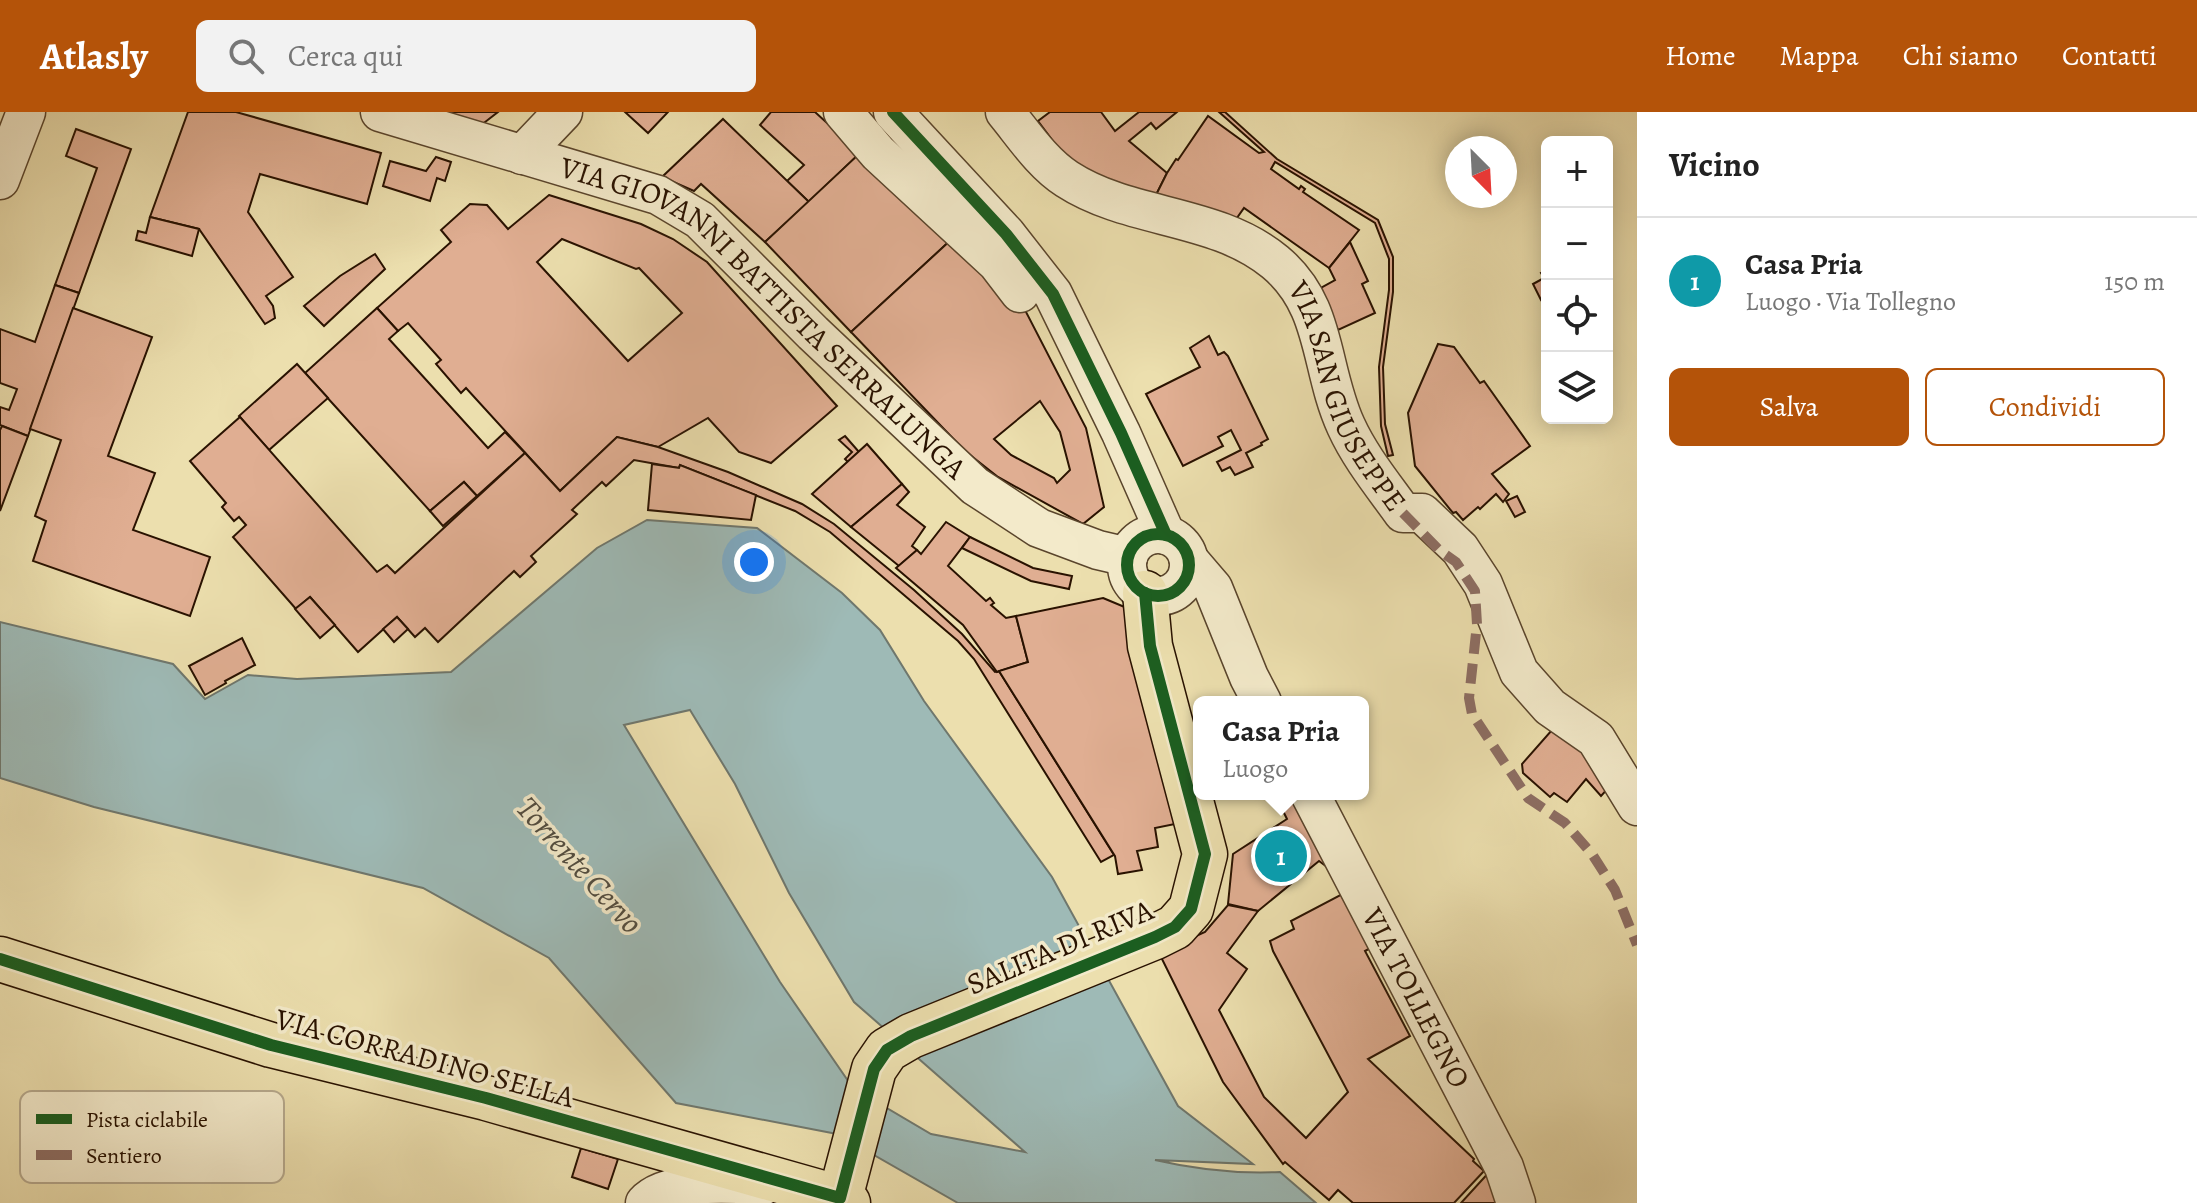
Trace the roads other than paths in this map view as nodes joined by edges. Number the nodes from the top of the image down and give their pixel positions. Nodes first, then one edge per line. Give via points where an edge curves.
1 (26, 112) edge
2 (380, 112) edge
3 (563, 112) edge
4 (843, 112) edge
5 (893, 112) edge
6 (1005, 112) edge
7 (522, 155) junction
8 (0, 180) edge
9 (1084, 360) junction
10 (1178, 548) junction
11 (1145, 582) junction
12 (1255, 690) edge
13 (1313, 800) edge
14 (1637, 806) edge
15 (0, 959) edge
16 (798, 1186) junction
17 (845, 1190) edge
18 (645, 1203) edge
19 (1516, 1203) edge

1 - 8 street
2 - 7 street, VIA GIOVANNI BATTISTA SERRALUNGA
3 - 7 street
4 - 9 street via 878,153 997,263 1051,335
5 - 9 street via 1006,234 1053,294
6 - 14 street, VIA SAN GIUSEPPE via 1065,178 1114,201 1255,248 1293,280 1318,324 1343,419 1371,467 1403,513 1422,513 1460,549 1483,584 1519,672 1550,707 1596,739
7 - 11 street, VIA GIOVANNI BATTISTA SERRALUNGA via 658,195 700,220 975,486 1039,528 1098,550
9 - 10 street
10 - 11 street via 1189,571 1180,588
10 - 11 street via 1156,533 1138,541
10 - 12 street via 1213,588
11 - 12 street via 1199,611
11 - 17 main road, SALITA DI RIVA via 1150,646 1205,854 1191,909 1175,927 1155,937 887,1050 874,1069
13 - 19 street, VIA TOLLEGNO via 1504,1167
15 - 16 main road, VIA CORRADINO SELLA via 271,1045 486,1098
16 - 17 main road, VIA CORRADINO SELLA
16 - 18 street via 676,1188 653,1194

